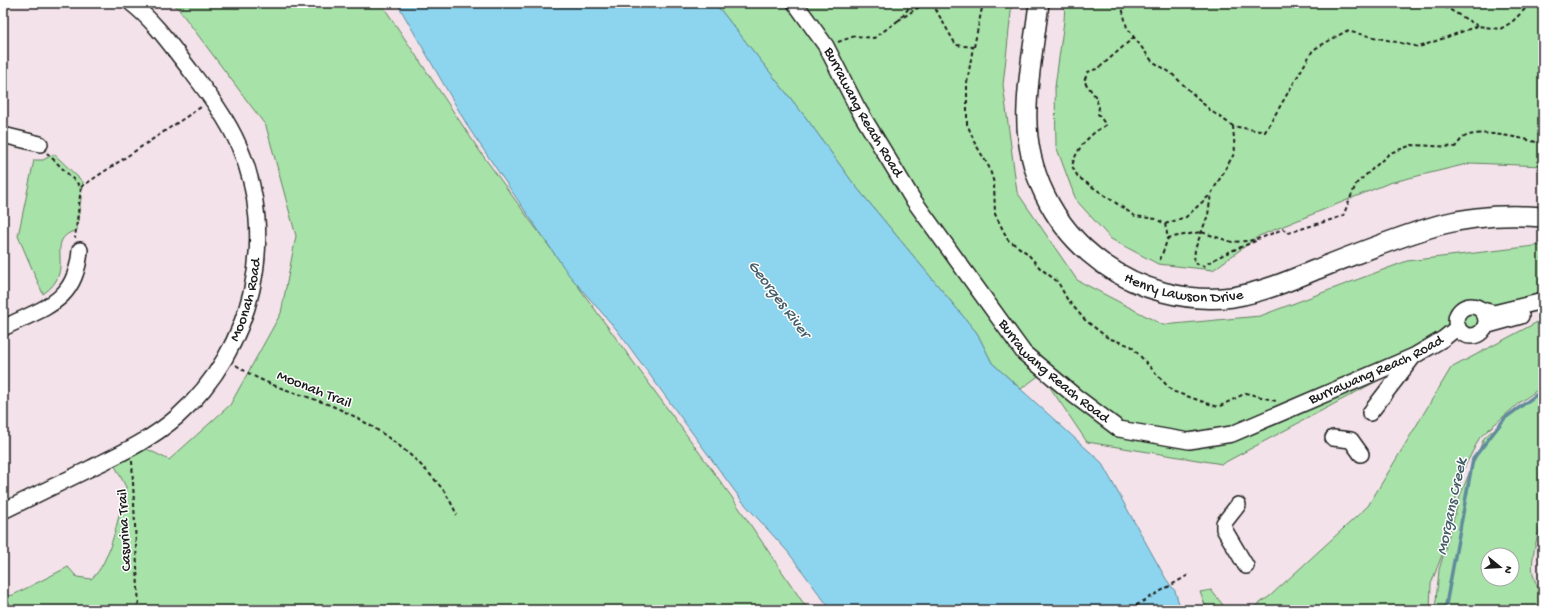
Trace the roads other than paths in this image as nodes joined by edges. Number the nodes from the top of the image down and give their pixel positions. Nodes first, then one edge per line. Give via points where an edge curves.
1 (131, 3) edge
2 (796, 3) edge
3 (1039, 3) edge
4 (3, 135) edge
5 (40, 144) road end
6 (1543, 217) edge
7 (80, 250) road end
8 (1543, 301) edge
9 (1543, 309) edge
10 (1482, 310) junction
11 (1485, 326) junction
12 (1458, 327) junction
13 (3, 328) edge
14 (1414, 356) junction
15 (1370, 413) dead end
16 (1334, 438) dead end
17 (1361, 454) dead end
18 (1238, 505) dead end
19 (3, 511) edge
20 (1246, 566) dead end

1 - 19 street, Moonah Road via 157,27 212,99 239,145 257,214 257,260 246,311 225,358 212,378 188,406 158,432 132,448
2 - 14 street, Burrawang Reach Road via 826,46 857,107 912,198 1024,353 1119,429 1189,441 1232,434
3 - 6 main road, Henry Lawson Drive via 1026,110 1028,141 1039,182 1053,210 1081,246 1106,266 1141,285 1190,297 1232,297 1275,286 1371,248 1438,226 1488,216
4 - 5 street
7 - 13 street via 73,282 62,296 46,307
8 - 10 street via 1494,313
9 - 11 street
10 - 11 street via 1486,319
10 - 12 street via 1473,306 1463,308 1457,317
11 - 12 street via 1479,334 1472,336 1462,333
12 - 14 street, Burrawang Reach Road
14 - 15 street
16 - 17 street via 1351,440
18 - 20 street via 1224,523 1224,530

